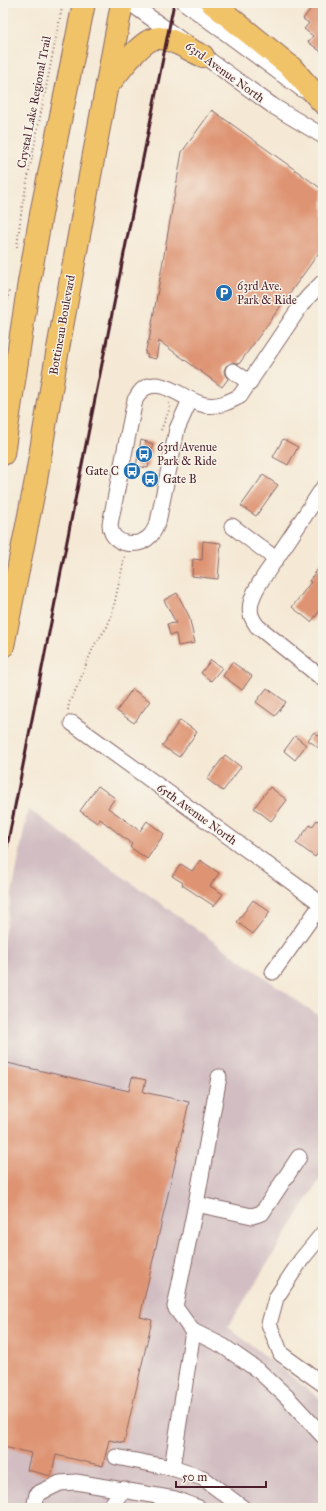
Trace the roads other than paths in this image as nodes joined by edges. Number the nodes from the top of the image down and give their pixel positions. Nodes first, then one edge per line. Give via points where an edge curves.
1 (84, 3) edge
2 (122, 3) edge
3 (130, 3) edge
4 (185, 3) edge
5 (212, 3) edge
6 (203, 56) junction
7 (106, 88) junction
8 (323, 104) edge
9 (323, 136) edge
10 (323, 282) edge
11 (234, 371) dead end
12 (250, 383) junction
13 (190, 400) junction
14 (3, 454) edge
15 (323, 488) edge
16 (232, 526) dead end
17 (276, 558) junction
18 (3, 646) edge
19 (323, 678) edge
20 (72, 722) road end
21 (323, 903) edge
22 (273, 972) dead end
23 (219, 1077) dead end
24 (299, 1156) dead end
25 (196, 1204) junction
26 (323, 1232) edge
27 (193, 1332) junction
28 (323, 1384) edge
29 (323, 1436) edge
30 (116, 1457) dead end
31 (172, 1468) junction
32 (124, 1489) junction
33 (34, 1508) edge
34 (109, 1508) edge
35 (199, 1508) edge
36 (243, 1508) edge

1 - 14 highway via 29,282
2 - 7 highway, Bottineau Boulevard
3 - 6 street, 63rd Avenue North
4 - 8 street
5 - 8 highway via 291,67
6 - 7 highway via 158,37 139,48
6 - 9 street, 63rd Avenue North via 273,106
7 - 18 highway, Bottineau Boulevard via 36,480
10 - 12 street via 300,307
11 - 12 street
12 - 13 street via 240,396 227,403 204,405
13 - 13 street via 177,429 158,522 151,535 142,543 128,544 118,540 112,533 110,524 135,400 142,390 152,384 161,385
15 - 17 street
16 - 17 street
17 - 19 street via 254,593 251,615 256,626
20 - 21 street, 65th Avenue North
21 - 22 street
23 - 25 street
24 - 25 street via 262,1214 252,1216
25 - 27 street via 175,1308
26 - 28 street via 276,1298 269,1324 281,1354
27 - 29 street via 223,1346 259,1371
27 - 31 street
30 - 31 street
31 - 36 street via 203,1478
32 - 33 street via 76,1482 60,1483 37,1494
32 - 34 street
32 - 35 street via 175,1499

